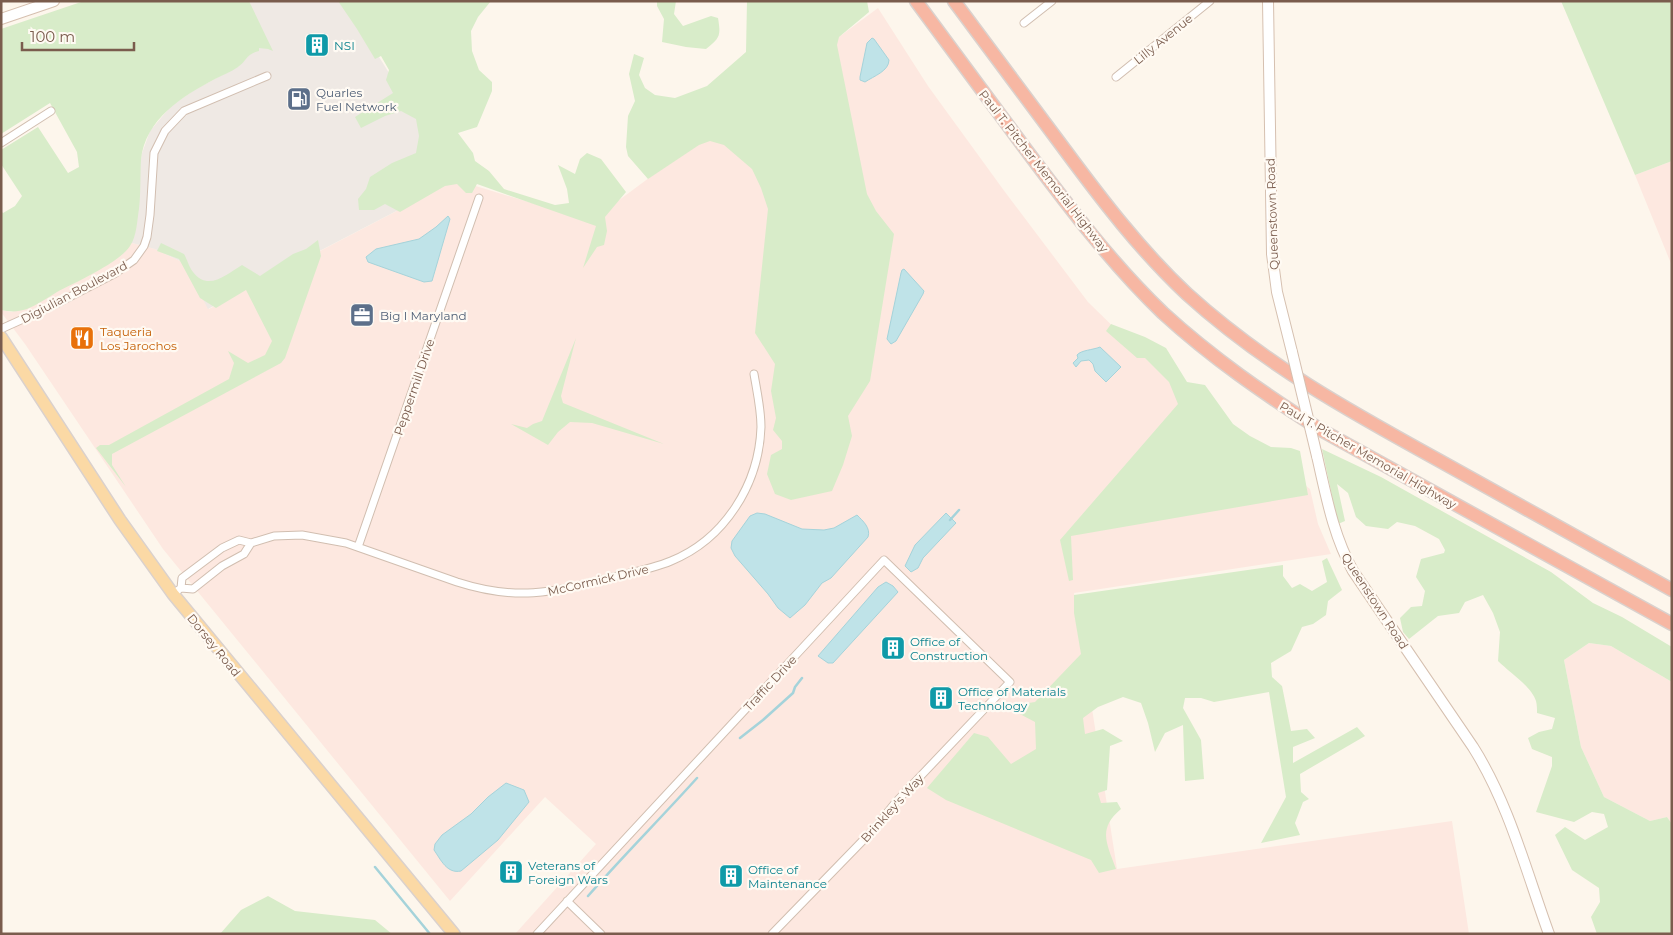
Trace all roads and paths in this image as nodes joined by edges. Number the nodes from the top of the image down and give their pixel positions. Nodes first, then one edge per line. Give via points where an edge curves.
1 (54, 1) edge
2 (916, 1) edge
3 (954, 1) edge
4 (1052, 1) edge
5 (1210, 1) edge
6 (1268, 1) edge
7 (1, 19) edge
8 (1024, 23) dead end
9 (267, 76) dead end
10 (1116, 78) dead end
11 (50, 111) dead end
12 (1, 143) edge
13 (479, 198) dead end
14 (1, 329) edge
15 (1, 337) edge
16 (754, 374) dead end
17 (251, 542) junction
18 (358, 547) junction
19 (1563, 565) junction
20 (1672, 590) edge
21 (177, 591) junction
22 (1672, 624) edge
23 (1672, 631) edge
24 (1010, 682) joint
25 (567, 901) junction
26 (454, 934) edge
27 (537, 934) edge
28 (601, 934) edge
29 (772, 934) edge
30 (1548, 934) edge

1 - 7 street
2 - 19 highway, Paul T. Pitcher Memorial Highway via 1093,236 1163,313 1197,343 1236,374 1321,430
3 - 20 highway via 1123,225 1165,272 1220,323 1337,404
4 - 8 street
5 - 10 street, Lilly Avenue
6 - 30 street, Queenstown Road, bridge via 1272,254 1277,292 1335,530 1354,571 1488,773 1507,816
9 - 14 street, Digiulian Boulevard via 184,111 165,131 154,153 147,237 134,260 114,274
11 - 12 street
13 - 18 street, Peppermill Drive
15 - 21 main road, Dorsey Road via 115,513
16 - 18 street, McCormick Drive via 760,439 745,490 731,514 711,536 672,561 567,589 513,593 475,588
17 - 18 street, McCormick Drive via 274,536 302,535
17 - 21 street via 244,554 222,566 193,589
17 - 21 street, McCormick Drive via 239,540 222,548 182,578
19 - 22 highway, Paul T. Pitcher Memorial Highway
19 - 23 highway
21 - 26 main road, Dorsey Road
24 - 25 street, Traffic Drive via 884,560
24 - 29 street, Brinkley's Way via 876,828
25 - 27 street, Traffic Drive
25 - 28 street

